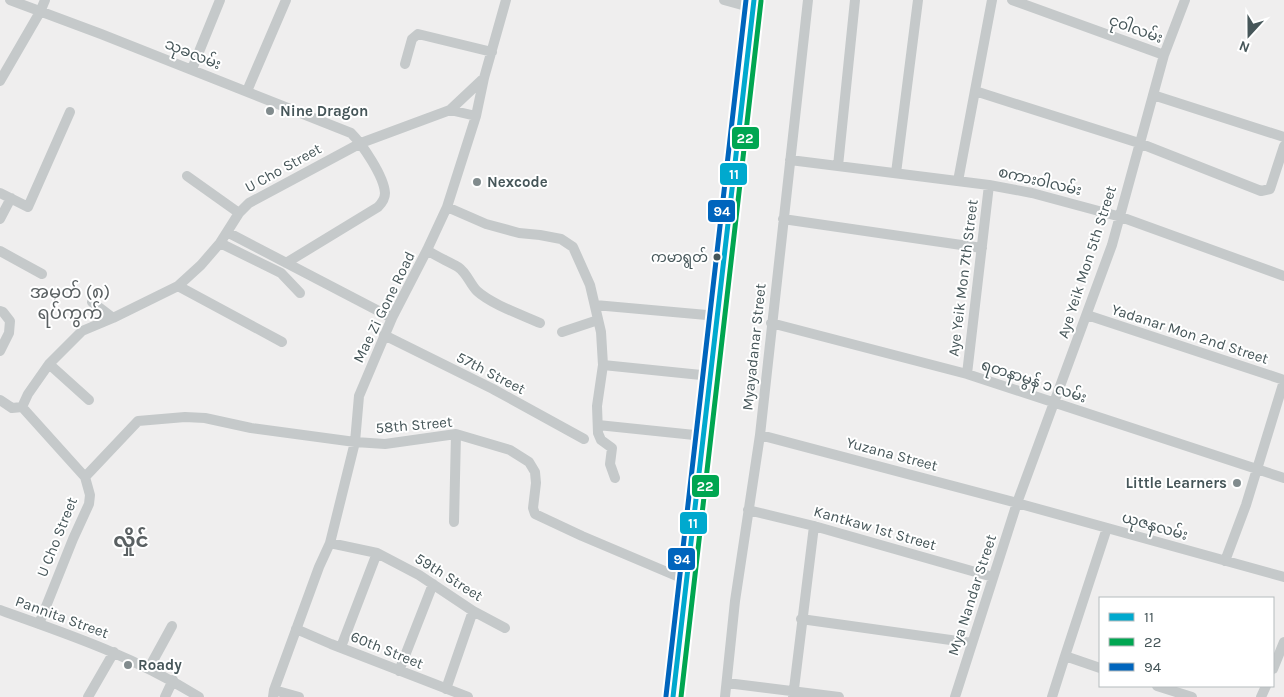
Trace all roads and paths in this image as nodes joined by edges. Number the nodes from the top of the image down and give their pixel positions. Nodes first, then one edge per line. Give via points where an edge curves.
1 (10, 0) edge
2 (45, 0) edge
3 (220, 0) edge
4 (286, 0) edge
5 (506, 0) edge
6 (724, 0) edge
7 (808, 0) edge
8 (855, 0) edge
9 (918, 0) edge
10 (992, 0) edge
11 (1012, 0) edge
12 (1185, 0) edge
13 (754, 4) edge
14 (40, 12) junction
15 (492, 52) junction
16 (1164, 55) junction
17 (405, 64) dead end
18 (192, 69) junction
19 (484, 78) junction
20 (0, 81) edge
21 (247, 91) junction
22 (975, 91) junction
23 (1153, 95) junction
24 (450, 110) junction
25 (70, 112) dead end
26 (476, 116) junction
27 (1284, 137) edge
28 (361, 143) junction
29 (1139, 143) junction
30 (1284, 146) edge
31 (790, 160) junction
32 (838, 166) junction
33 (896, 173) junction
34 (187, 176) dead end
35 (958, 181) junction
36 (989, 185) junction
37 (0, 193) edge
38 (11, 198) junction
39 (447, 207) junction
40 (239, 214) junction
41 (1121, 217) junction
42 (0, 219) edge
43 (783, 219) junction
44 (227, 232) junction
45 (220, 243) junction
46 (982, 248) junction
47 (427, 250) junction
48 (0, 252) edge
49 (286, 263) junction
50 (42, 274) dead end
51 (1284, 276) edge
52 (178, 286) junction
53 (300, 293) dead end
54 (92, 302) dead end
55 (594, 305) junction
56 (0, 311) edge
57 (1087, 315) junction
58 (718, 316) junction
59 (113, 318) junction
60 (392, 318) junction
61 (598, 320) junction
62 (540, 323) dead end
63 (772, 323) junction
64 (562, 332) dead end
65 (384, 335) junction
66 (282, 342) dead end
67 (0, 351) edge
68 (49, 364) junction
69 (603, 365) junction
70 (966, 374) junction
71 (711, 376) junction
72 (1284, 381) edge
73 (0, 400) edge
74 (89, 400) dead end
75 (1055, 403) junction
76 (22, 407) junction
77 (598, 425) junction
78 (456, 434) junction
79 (760, 435) junction
80 (704, 436) junction
81 (584, 439) dead end
82 (355, 442) junction
83 (1257, 469) junction
84 (85, 477) junction
85 (615, 478) dead end
86 (1284, 478) edge
87 (1018, 502) junction
88 (748, 510) junction
89 (454, 522) dead end
90 (814, 526) junction
91 (1107, 528) junction
92 (330, 543) junction
93 (377, 553) junction
94 (1225, 561) junction
95 (993, 577) junction
96 (1284, 578) edge
97 (686, 580) junction
98 (433, 584) junction
99 (0, 610) edge
100 (474, 611) junction
101 (801, 619) junction
102 (39, 624) junction
103 (172, 626) dead end
104 (505, 628) dead end
105 (296, 629) junction
106 (1284, 642) edge
107 (972, 643) junction
108 (341, 647) junction
109 (114, 652) junction
110 (1065, 656) junction
111 (1274, 667) edge
112 (149, 668) junction
113 (1099, 668) edge
114 (398, 671) junction
115 (173, 680) junction
116 (727, 683) junction
117 (1160, 687) edge
118 (446, 689) junction
119 (274, 693) edge
120 (793, 694) edge
121 (88, 697) edge
122 (165, 697) edge
123 (199, 697) edge
124 (299, 697) edge
125 (468, 697) edge
126 (673, 697) edge
127 (725, 697) edge
128 (839, 697) edge
129 (955, 697) edge
130 (1052, 697) edge
131 (1192, 697) edge

1 - 14 street, သုခလမ်း
2 - 14 street
3 - 18 street
4 - 21 street
5 - 15 street, Mae Zi Gone Road
6 - 13 street
7 - 31 street, Myayadanar Street
8 - 32 street
9 - 33 street
10 - 22 street
11 - 16 street, ငုဝါလမ်း
12 - 16 street, Aye Yeik Mon 5th Street
13 - 58 main road
14 - 18 street, သုခလမ်း
14 - 20 street
15 - 17 street via 418,34 412,39
15 - 19 street, Mae Zi Gone Road
16 - 23 street, Aye Yeik Mon 5th Street
18 - 21 street, သုခလမ်း
19 - 24 street, U Cho Street
19 - 26 street, Mae Zi Gone Road
21 - 28 street, သုခလမ်း via 351,133
22 - 29 street
22 - 35 street
23 - 27 street
23 - 29 street, Aye Yeik Mon 5th Street
24 - 26 street
24 - 28 street, U Cho Street
25 - 38 street via 28,206
26 - 39 street, Mae Zi Gone Road
28 - 40 street, U Cho Street via 249,204
28 - 49 street via 384,189 382,202
29 - 30 street via 1261,190 1270,189
29 - 41 street, Aye Yeik Mon 5th Street
31 - 32 street, စကား၀ါလမ်း
31 - 43 street, Myayadanar Street
32 - 33 street, စကား၀ါလမ်း
33 - 35 street, စကား၀ါလမ်း
34 - 40 street
35 - 36 street, စကား၀ါလမ်း
36 - 41 street, စကား၀ါလမ်း
36 - 46 street, Aye Yeik Mon 7th Street
37 - 38 street
38 - 42 street
39 - 47 street, Mae Zi Gone Road
39 - 55 street via 486,224 560,239 573,247 590,286
40 - 44 street, U Cho Street
41 - 51 street, စကား၀ါလမ်း
41 - 57 street, Aye Yeik Mon 5th Street
43 - 46 street
43 - 63 street, Myayadanar Street
44 - 45 street, U Cho Street
44 - 49 street
45 - 52 street, U Cho Street
45 - 53 street via 281,274
46 - 70 street, Aye Yeik Mon 7th Street
47 - 60 street, Mae Zi Gone Road
47 - 62 street via 458,267 477,291
48 - 50 street
49 - 60 street
52 - 59 street, U Cho Street
52 - 66 street
54 - 59 street
55 - 58 street
55 - 61 street
56 - 67 street via 10,321 9,333
57 - 72 street, Yadanar Mon 2nd Street
57 - 75 street, Aye Yeik Mon 5th Street
58 - 71 main road
59 - 68 street, U Cho Street via 82,331
60 - 65 street, Mae Zi Gone Road
61 - 64 street
61 - 69 street
63 - 70 street, ရတနာမွန် ၁ လမ်း
63 - 79 street, Myayadanar Street
65 - 81 street, 57th Street
65 - 82 street, Mae Zi Gone Road via 359,396
68 - 74 street
68 - 76 street, U Cho Street
69 - 71 street
69 - 77 street via 597,406
70 - 75 street, ရတနာမွန် ၁ လမ်း
71 - 80 main road
72 - 83 street
73 - 76 street via 12,408
75 - 83 street, ရတနာမွန် ၁ လမ်း
75 - 87 street, Aye Yeik Mon 5th Street
76 - 84 street
77 - 80 street
77 - 85 street via 601,440 612,448 610,464
78 - 82 street, 58th Street via 397,444
78 - 89 street
78 - 97 street, 58th Street via 510,450 529,462 536,477 535,514
79 - 87 street, Yuzana Street
79 - 88 street, Myayadanar Street
80 - 97 main road
82 - 84 street, 58th Street via 204,418 138,421
82 - 92 street, Mae Zi Gone Road
83 - 86 street, ရတနာမွန် ၁ လမ်း
83 - 94 street
84 - 102 street, U Cho Street via 90,495 88,504
87 - 91 street, ယုဇနလမ်း
87 - 95 street, Mya Nandar Street
88 - 90 street, Kantkaw 1st Street
88 - 116 street, Myayadanar Street via 734,601
90 - 95 street, Kantkaw 1st Street
90 - 101 street
91 - 94 street, ယုဇနလမ်း
91 - 110 street
92 - 93 street, 59th Street
92 - 105 street, Mae Zi Gone Road
93 - 98 street, 59th Street
93 - 108 street
94 - 96 street, ယုဇနလမ်း
95 - 107 street, Mya Nandar Street
97 - 126 main road
98 - 100 street, 59th Street
98 - 114 street
99 - 102 street, Pannita Street
100 - 104 street, 59th Street
100 - 118 street
101 - 107 street
101 - 120 street
102 - 109 street, Pannita Street
103 - 112 street
105 - 108 street, 60th Street
105 - 119 street, Mae Zi Gone Road
106 - 111 street
107 - 129 street, Mya Nandar Street
108 - 114 street, 60th Street
109 - 112 street, Pannita Street
109 - 121 street, Pannita Street
110 - 113 street
110 - 130 street
112 - 115 street, Pannita Street
114 - 118 street, 60th Street
115 - 122 street
115 - 123 street, Pannita Street
116 - 120 street
116 - 127 street, Myayadanar Street
117 - 131 street
118 - 125 street, 60th Street
119 - 124 street
120 - 128 street

